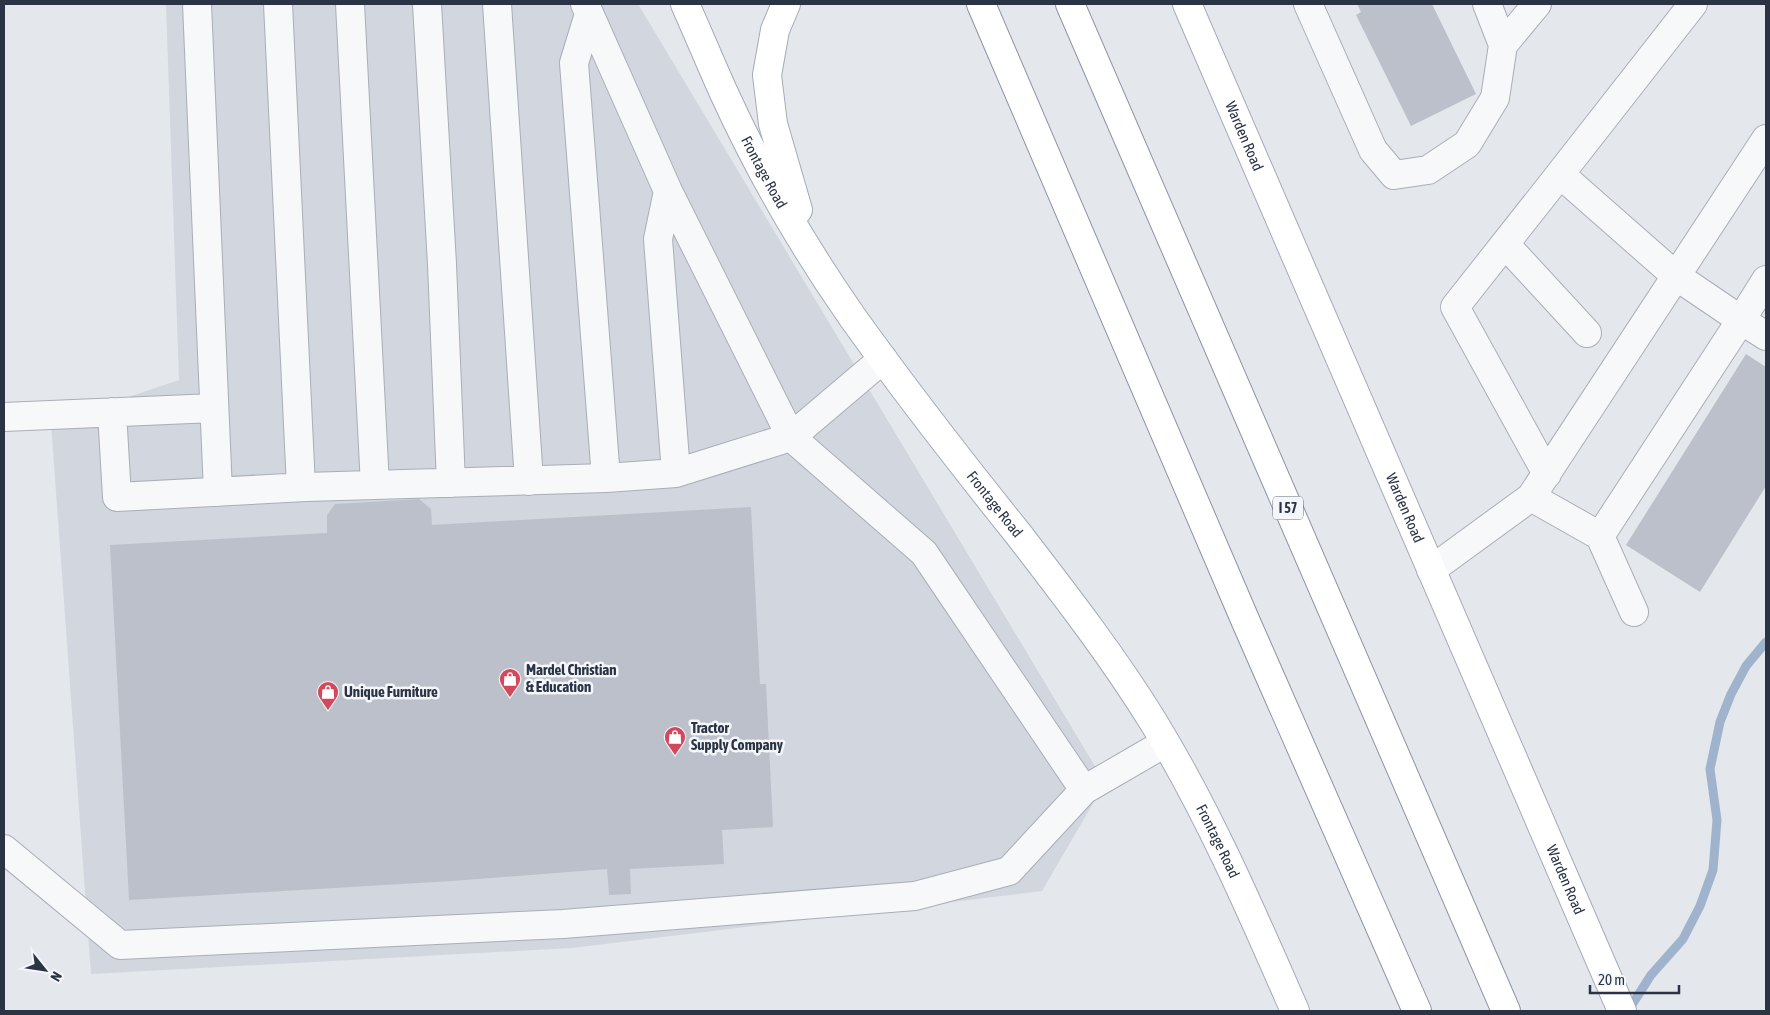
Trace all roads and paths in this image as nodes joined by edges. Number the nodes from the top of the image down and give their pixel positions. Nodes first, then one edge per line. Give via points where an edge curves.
1 (197, 4) edge
2 (278, 4) edge
3 (350, 4) edge
4 (427, 4) edge
5 (497, 4) edge
6 (685, 4) edge
7 (786, 4) edge
8 (981, 4) edge
9 (1070, 4) edge
10 (1169, 4) edge
11 (1187, 4) edge
12 (1308, 4) edge
13 (1488, 4) edge
14 (1537, 4) edge
15 (1694, 4) edge
16 (587, 9) edge
17 (1504, 45) junction
18 (1211, 60) junction
19 (1766, 139) edge
20 (1560, 174) junction
21 (668, 191) junction
22 (1505, 244) junction
23 (810, 253) junction
24 (1676, 276) junction
25 (1766, 280) edge
26 (1740, 320) junction
27 (1587, 333) dead end
28 (1766, 336) edge
29 (883, 359) junction
30 (214, 408) junction
31 (112, 412) junction
32 (4, 416) edge
33 (791, 437) junction
34 (676, 474) junction
35 (1547, 474) junction
36 (606, 478) junction
37 (529, 481) junction
38 (451, 483) junction
39 (375, 485) junction
40 (301, 487) junction
41 (218, 492) junction
42 (1531, 497) junction
43 (1600, 536) junction
44 (1431, 570) junction
45 (1634, 612) dead end
46 (1165, 743) junction
47 (1084, 790) junction
48 (4, 849) edge
49 (1296, 1011) edge
50 (1417, 1011) edge
51 (1506, 1011) edge
52 (1622, 1011) edge

1 - 30 lane
2 - 40 lane
3 - 39 lane
4 - 38 lane
5 - 37 lane
6 - 23 main road, Frontage Road via 757,160
7 - 23 main road via 775,30 767,75 773,124
8 - 50 main road
9 - 51 main road, I 57
10 - 18 main road
11 - 18 main road, Warden Road
12 - 17 lane via 1373,150 1394,175 1428,170 1467,144 1495,98
13 - 17 lane
14 - 17 lane
15 - 20 lane
16 - 21 lane
16 - 36 lane via 574,63
18 - 44 main road, Warden Road
19 - 24 lane
20 - 22 lane
20 - 24 lane
21 - 33 lane
21 - 34 lane via 658,239
22 - 27 lane
22 - 35 lane via 1455,307
23 - 29 main road, Frontage Road
24 - 26 lane
24 - 35 lane
25 - 26 lane
26 - 28 lane
26 - 43 lane
29 - 33 lane
29 - 46 main road, Frontage Road via 1058,586 1105,650
30 - 31 lane
30 - 41 lane
31 - 32 lane
31 - 41 lane via 117,497
33 - 34 lane
33 - 47 lane via 924,553
34 - 36 lane
35 - 42 lane
36 - 37 lane
37 - 38 lane
38 - 39 lane
39 - 40 lane
40 - 41 lane
42 - 43 lane
42 - 44 lane
43 - 45 lane
44 - 52 main road, Warden Road
46 - 47 lane
46 - 49 main road, Frontage Road via 1206,814
47 - 48 lane via 1009,871 915,896 563,924 120,945

